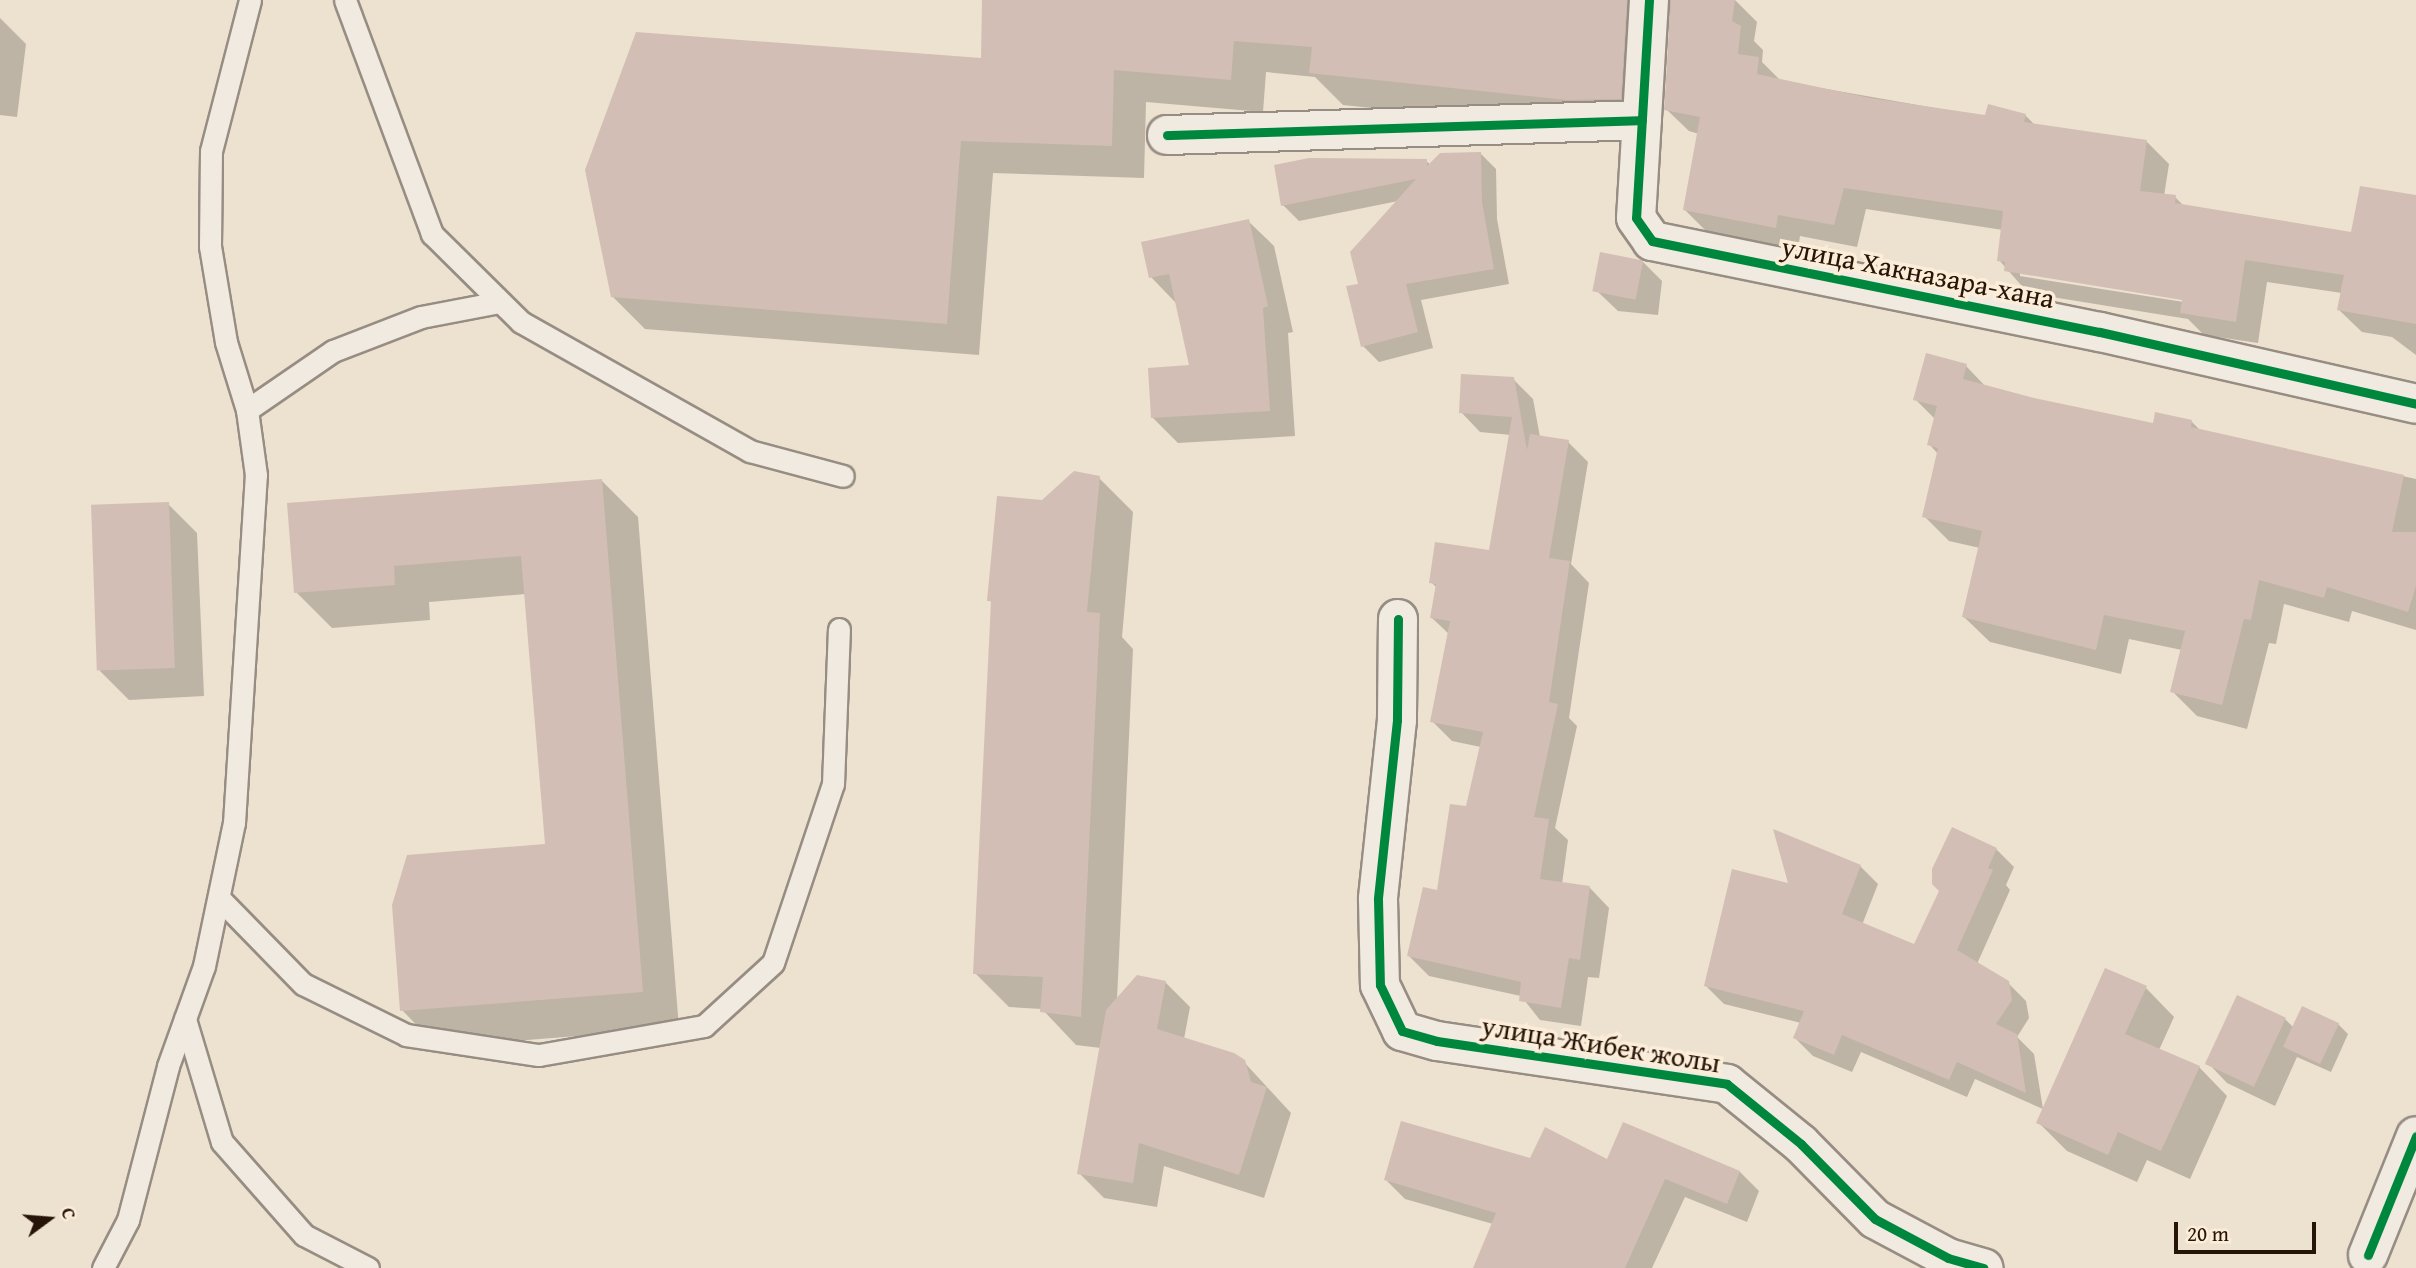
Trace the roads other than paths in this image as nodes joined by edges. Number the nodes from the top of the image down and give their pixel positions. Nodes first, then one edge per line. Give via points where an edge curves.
1 (250, 0) edge
2 (345, 0) edge
3 (1649, 0) edge
4 (1642, 120) junction
5 (1167, 135) dead end
6 (500, 302) junction
7 (2416, 404) edge
8 (247, 410) junction
9 (843, 476) dead end
10 (1398, 619) dead end
11 (839, 629) dead end
12 (219, 898) junction
13 (185, 1019) junction
14 (2416, 1136) edge
15 (2368, 1255) dead end
16 (103, 1268) edge
17 (368, 1268) edge
18 (1984, 1268) edge

1 - 8 lane via 211,165 210,246 226,342
2 - 6 lane via 432,234
3 - 4 street, улица Хакназара-хана
4 - 5 street
4 - 7 street, улица Хакназара-хана via 1636,218 1652,241 2099,332
6 - 8 lane via 421,317 333,351
6 - 9 lane via 531,329 750,451
8 - 12 lane via 256,475 234,823
10 - 18 street, улица Жибек жолы via 1397,720 1378,899 1380,985 1402,1031 1437,1041 1727,1084 1801,1144 1875,1219 1948,1258
11 - 12 lane via 833,784 773,963 704,1026 539,1055 406,1035 303,984
12 - 13 lane via 204,966
13 - 16 lane via 168,1066 128,1220
13 - 17 lane via 222,1142 304,1235
14 - 15 street

